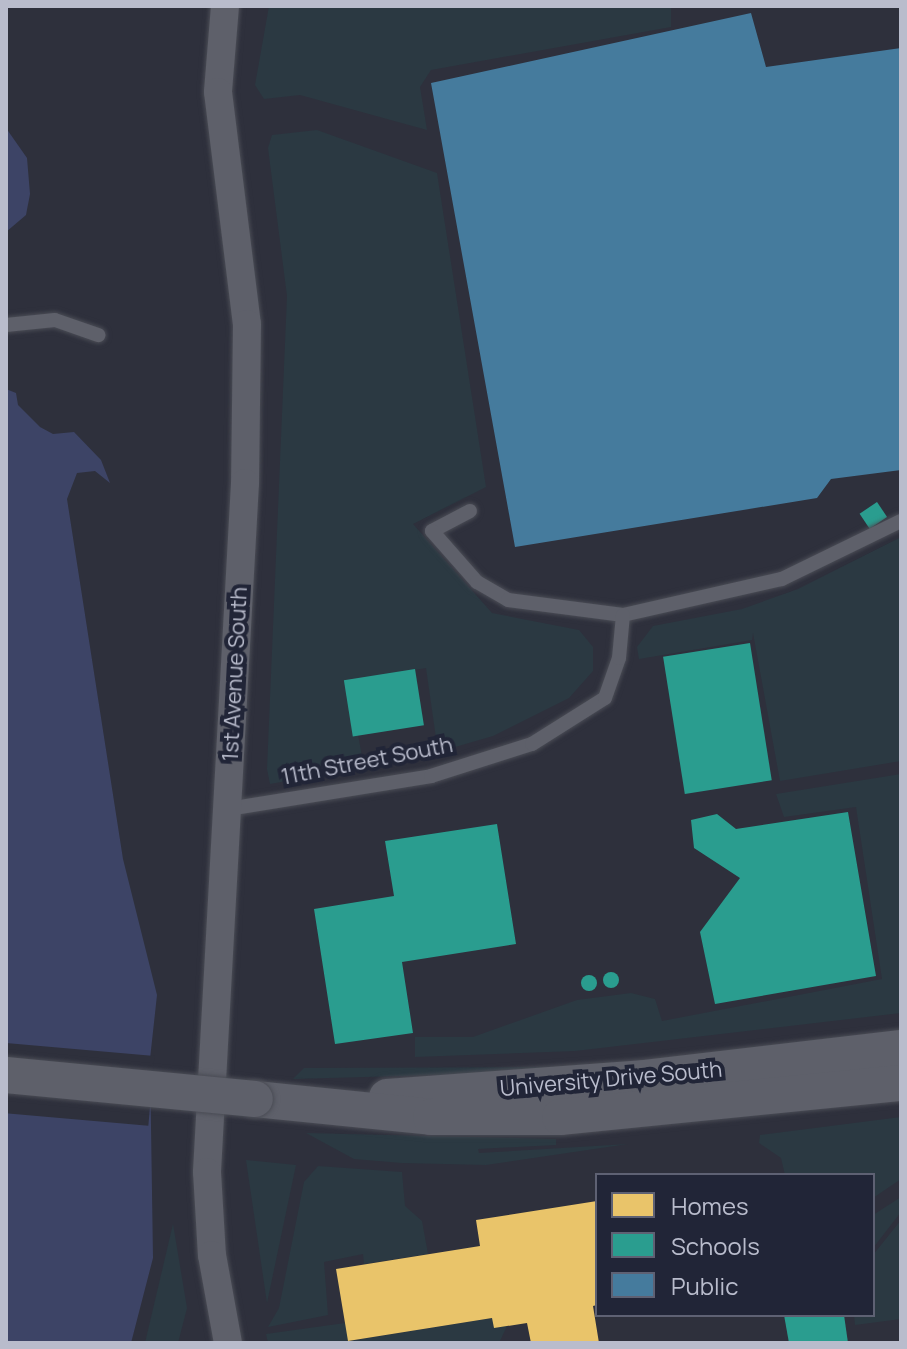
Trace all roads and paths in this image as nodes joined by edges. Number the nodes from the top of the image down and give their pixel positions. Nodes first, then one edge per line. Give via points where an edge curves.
1 (225, 6) edge
2 (6, 325) edge
3 (98, 335) dead end
4 (470, 511) dead end
5 (901, 521) edge
6 (623, 615) junction
7 (228, 809) junction
8 (901, 1048) edge
9 (6, 1075) edge
10 (901, 1083) edge
11 (321, 1104) junction
12 (228, 1343) edge

1 - 7 street, 1st Avenue South via 218,92 247,324 245,483
2 - 3 lane via 55,320
4 - 6 lane via 432,531 477,582 508,600
5 - 6 lane via 782,579
6 - 7 lane, 11th Street South via 619,658 605,698 532,744 431,776
7 - 12 street, 1st Avenue South via 207,1172 212,1255
8 - 11 street, University Drive South via 645,1078
9 - 11 street, University Drive South, bridge
10 - 11 street, University Drive South via 560,1117 431,1117

